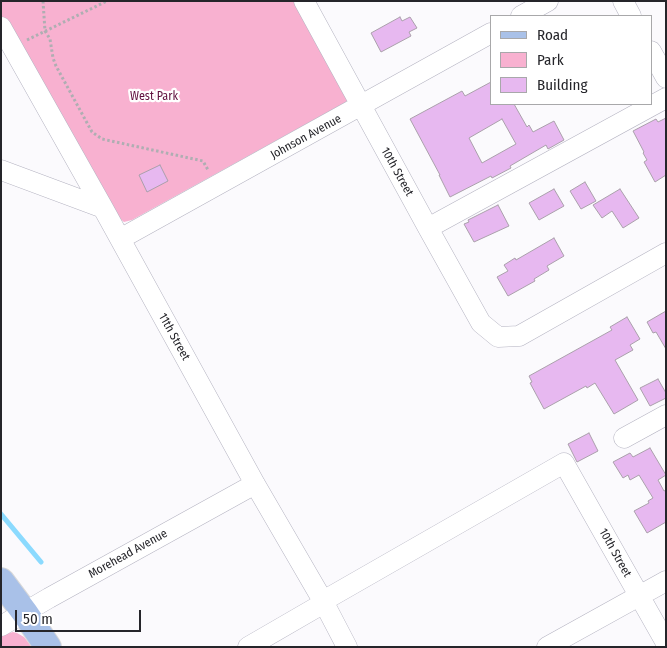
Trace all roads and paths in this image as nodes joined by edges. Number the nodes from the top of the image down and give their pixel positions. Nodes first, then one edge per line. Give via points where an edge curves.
1 (43, 1) edge
2 (107, 1) edge
3 (304, 1) edge
4 (548, 1) edge
5 (623, 1) edge
6 (523, 15) edge
7 (631, 15) edge
8 (1, 27) edge
9 (45, 31) junction
10 (490, 34) edge
11 (13, 47) junction
12 (652, 53) edge
13 (666, 78) edge
14 (666, 98) edge
15 (361, 106) junction
16 (1, 170) edge
17 (217, 185) junction
18 (103, 208) junction
19 (428, 228) junction
20 (120, 239) junction
21 (666, 253) edge
22 (666, 415) edge
23 (624, 438) dead end
24 (255, 484) junction
25 (1, 581) edge
26 (666, 581) edge
27 (639, 596) junction
28 (323, 602) junction
29 (25, 612) junction
30 (1, 626) edge
31 (666, 643) edge
32 (48, 647) edge
33 (248, 647) edge
34 (347, 647) edge
35 (547, 647) edge

1 - 9 path
2 - 9 path
3 - 15 street, 10th Street
4 - 6 street
5 - 7 street
8 - 11 street, 11th Street
9 - 11 path
9 - 17 path via 56,66 92,132 102,139 203,161
10 - 15 street, Johnson Avenue
11 - 18 street, 11th Street
12 - 13 street
14 - 19 street
15 - 17 street, Johnson Avenue
15 - 19 street, 10th Street
16 - 18 street
17 - 20 street, Johnson Avenue
18 - 20 street, 11th Street
19 - 21 street, 10th Street via 481,323 498,337 519,336
20 - 24 street, 11th Street
22 - 23 street
24 - 28 street, 11th Street
24 - 29 street, Morehead Avenue
25 - 29 main road
26 - 27 street
27 - 28 street, 10th Street via 564,463
27 - 31 street, 10th Street
27 - 35 street
28 - 33 street
28 - 34 street, 11th Street
29 - 30 street, Morehead Avenue
29 - 32 main road

